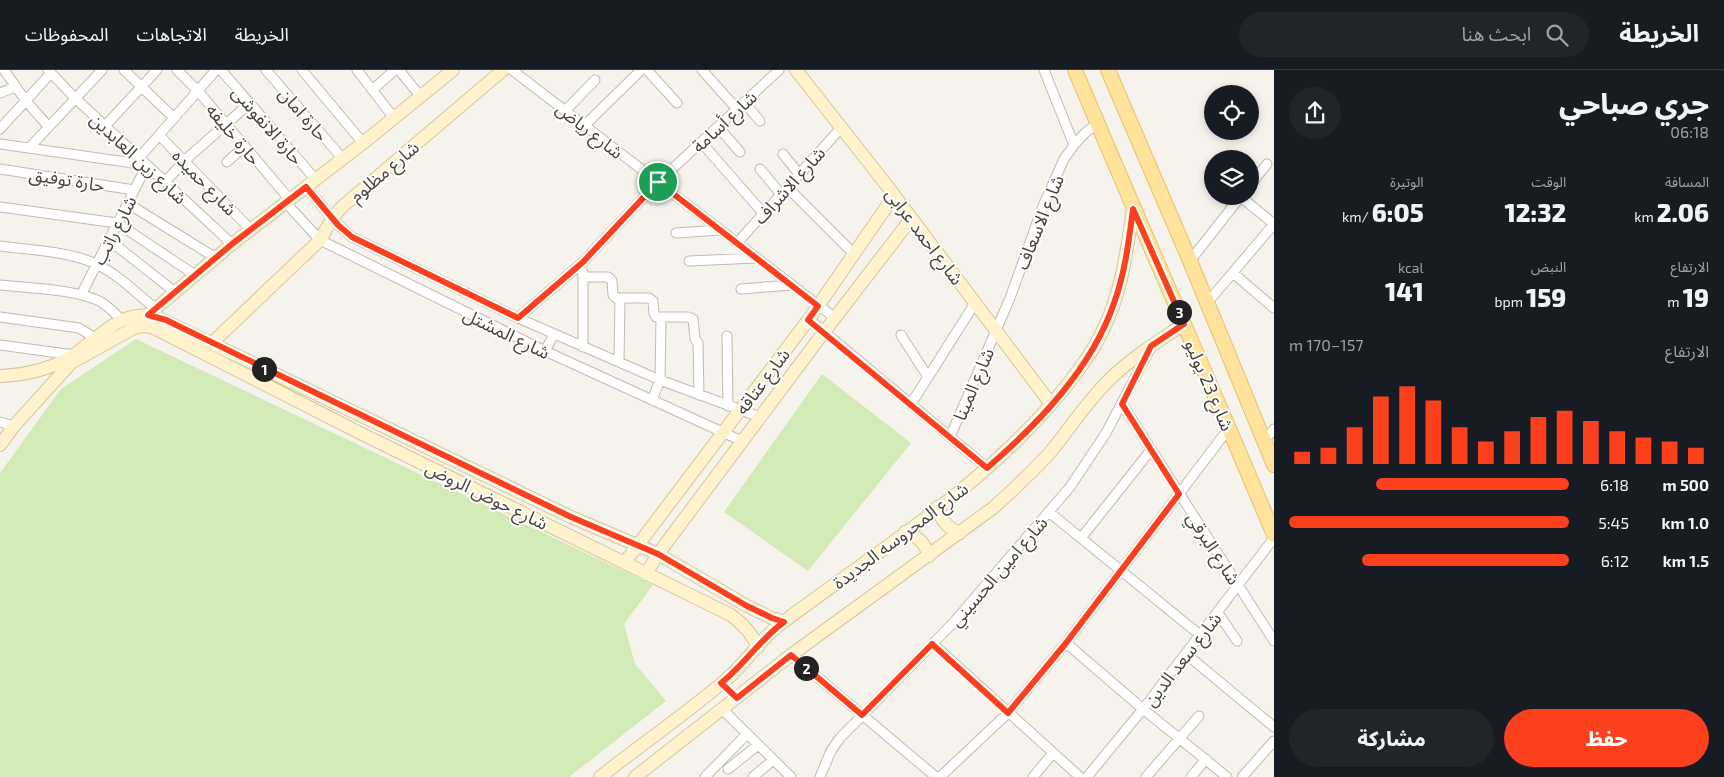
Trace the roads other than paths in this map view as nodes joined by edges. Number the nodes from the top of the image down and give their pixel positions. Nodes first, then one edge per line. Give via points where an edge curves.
1 (4, 70) edge
2 (102, 70) edge
3 (124, 70) edge
4 (157, 70) edge
5 (177, 70) edge
6 (216, 70) edge
7 (221, 70) edge
8 (266, 70) edge
9 (302, 70) edge
10 (357, 70) edge
11 (395, 70) edge
12 (400, 70) edge
13 (503, 70) edge
14 (512, 70) edge
15 (647, 70) edge
16 (702, 70) edge
17 (779, 70) edge
18 (796, 70) edge
19 (1044, 70) edge
20 (1075, 70) edge
21 (1108, 70) edge
22 (49, 72) edge
23 (448, 72) edge
24 (634, 72) edge
25 (595, 80) dead end
26 (15, 87) junction
27 (141, 87) junction
28 (372, 90) junction
29 (198, 91) junction
30 (0, 93) edge
31 (421, 97) junction
32 (75, 98) junction
33 (26, 101) junction
34 (250, 103) junction
35 (677, 103) dead end
36 (741, 106) junction
37 (564, 111) junction
38 (174, 118) junction
39 (394, 118) junction
40 (760, 121) dead end
41 (1098, 123) junction
42 (226, 124) junction
43 (48, 126) junction
44 (105, 126) junction
45 (584, 126) junction
46 (718, 127) junction
47 (841, 128) junction
48 (0, 129) edge
49 (159, 135) junction
50 (701, 142) junction
51 (363, 143) junction
52 (0, 144) edge
53 (1074, 145) junction
54 (245, 146) junction
55 (30, 148) junction
56 (740, 152) dead end
57 (783, 154) dead end
58 (139, 158) junction
59 (343, 159) junction
60 (184, 161) junction
61 (227, 162) dead end
62 (1267, 164) dead end
63 (147, 165) junction
64 (0, 169) edge
65 (760, 169) dead end
66 (799, 174) junction
67 (1259, 174) edge
68 (164, 182) junction
69 (658, 182) junction
70 (311, 184) junction
71 (787, 187) junction
72 (134, 190) junction
73 (781, 194) junction
74 (894, 196) junction
75 (288, 201) junction
76 (128, 204) junction
77 (1235, 205) edge
78 (1251, 205) edge
79 (0, 206) edge
80 (1133, 209) junction
81 (764, 213) junction
82 (332, 218) junction
83 (912, 219) junction
84 (117, 223) junction
85 (1274, 224) edge
86 (251, 230) junction
87 (720, 230) junction
88 (676, 233) dead end
89 (109, 240) junction
90 (320, 240) junction
91 (737, 243) junction
92 (232, 244) junction
93 (0, 246) edge
94 (854, 254) junction
95 (216, 258) junction
96 (756, 258) junction
97 (689, 261) dead end
98 (1190, 261) junction
99 (583, 262) junction
100 (97, 264) junction
101 (1233, 273) junction
102 (195, 275) junction
103 (583, 277) junction
104 (0, 285) edge
105 (792, 285) junction
106 (741, 288) dead end
107 (175, 292) junction
108 (81, 295) junction
109 (620, 298) junction
110 (976, 303) junction
111 (1207, 303) junction
112 (818, 306) junction
113 (1274, 308) edge
114 (152, 312) junction
115 (0, 317) edge
116 (518, 318) junction
117 (661, 318) junction
118 (835, 318) junction
119 (808, 320) junction
120 (122, 321) junction
121 (1184, 324) junction
122 (996, 330) junction
123 (824, 332) junction
124 (554, 334) junction
125 (901, 335) dead end
126 (726, 336) dead end
127 (95, 338) junction
128 (212, 343) junction
129 (0, 345) edge
130 (583, 346) junction
131 (1151, 346) junction
132 (545, 351) junction
133 (72, 359) junction
134 (619, 362) junction
135 (260, 367) junction
136 (0, 369) edge
137 (32, 373) junction
138 (0, 376) edge
139 (928, 377) junction
140 (252, 379) junction
141 (660, 380) junction
142 (310, 392) junction
143 (699, 395) junction
144 (652, 400) junction
145 (911, 404) junction
146 (1051, 404) junction
147 (1122, 404) junction
148 (304, 405) junction
149 (728, 406) junction
150 (741, 410) junction
151 (760, 418) junction
152 (0, 422) edge
153 (14, 426) junction
154 (1229, 428) junction
155 (1274, 429) edge
156 (724, 433) junction
157 (950, 437) junction
158 (742, 441) junction
159 (1264, 441) junction
160 (0, 445) edge
161 (1151, 450) junction
162 (1274, 465) edge
163 (987, 468) junction
164 (1179, 494) junction
165 (938, 507) junction
166 (1049, 512) junction
167 (905, 532) junction
168 (960, 533) junction
169 (1274, 536) edge
170 (1081, 538) junction
171 (639, 545) junction
172 (658, 554) junction
173 (929, 556) junction
174 (625, 562) junction
175 (1121, 570) junction
176 (646, 574) junction
177 (1239, 586) junction
178 (1218, 613) junction
179 (784, 622) junction
180 (1200, 635) junction
181 (1237, 641) dead end
182 (1274, 642) edge
183 (1066, 643) junction
184 (932, 644) junction
185 (758, 647) junction
186 (1186, 654) junction
187 (791, 655) junction
188 (721, 683) junction
189 (737, 698) junction
190 (1143, 709) junction
191 (723, 710) junction
192 (1008, 713) junction
193 (862, 715) junction
194 (1199, 716) dead end
195 (1274, 727) edge
196 (747, 734) junction
197 (1179, 738) junction
198 (1274, 741) edge
199 (758, 745) junction
200 (1054, 754) junction
201 (1206, 759) junction
202 (722, 760) junction
203 (773, 760) junction
204 (731, 773) edge
205 (600, 777) edge
206 (635, 777) edge
207 (705, 777) edge
208 (753, 777) edge
209 (790, 777) edge
210 (820, 777) edge
211 (936, 777) edge
212 (940, 777) edge
213 (1033, 777) edge
214 (1080, 777) edge
215 (1087, 777) edge
216 (1146, 777) edge
217 (1191, 777) edge
218 (1228, 777) edge
219 (1242, 777) edge

1 - 26 street
2 - 32 street
3 - 27 street
4 - 27 street
5 - 29 street, حارة خليفه
6 - 29 street
7 - 34 street, حارة الانفوشى
8 - 59 street, حارة امان
9 - 51 street
10 - 28 street
11 - 28 street
12 - 31 street
13 - 82 main road, شارع مظلوم
14 - 37 street, شارع رياض
15 - 35 street
16 - 36 street
17 - 36 street, شارع أسامة
18 - 47 main road, شارع احمد عرابى
19 - 53 street
20 - 41 main road, شارع 23 يوليو
21 - 98 main road, شارع 23 يوليو
22 - 32 street, شارع زين العابدين
22 - 33 street
23 - 31 main road, شارع مظلوم
24 - 45 street
25 - 37 street
26 - 30 street
26 - 33 street
27 - 38 street
27 - 44 street
28 - 39 street
29 - 38 street
29 - 42 street, حارة خليفه
31 - 39 main road, شارع مظلوم
32 - 43 street
32 - 44 street, شارع زين العابدين
33 - 43 street
33 - 48 street
34 - 42 street
34 - 70 street, حارة الانفوشى
36 - 40 street
36 - 46 street, شارع أسامة
37 - 45 street, شارع رياض
38 - 49 street
39 - 51 main road, شارع مظلوم
41 - 53 street, شارع الاسعاف
41 - 80 main road, شارع 23 يوليو
42 - 54 street, حارة خليفه
42 - 60 street
43 - 55 street
44 - 58 street, شارع زين العابدين
45 - 69 street, شارع رياض
46 - 50 street, شارع أسامة
46 - 56 street
47 - 66 street, شارع الاشراف
47 - 74 main road, شارع احمد عرابى
49 - 58 street
49 - 60 street, شارع حميده
50 - 69 street, شارع أسامة
50 - 81 street
51 - 59 main road, شارع مظلوم
52 - 55 street
53 - 122 street, شارع الاسعاف via 1064,159 1043,206
54 - 61 street
54 - 75 street, حارة خليفه
55 - 63 street
57 - 66 street
58 - 63 street, شارع زين العابدين
59 - 70 main road, شارع مظلوم
60 - 68 street
60 - 86 street, شارع حميده
62 - 67 street
63 - 68 street, شارع زين العابدين
63 - 72 street, شارع راتب
64 - 72 street, حارة توفيق
65 - 73 street
66 - 71 street, شارع الاشراف
68 - 92 street, شارع زين العابدين
69 - 87 street, شارع رياض
69 - 99 street, شارع أسامة
70 - 75 main road, شارع مظلوم
70 - 82 street, شارع المشتل
71 - 73 street, شارع الاشراف
71 - 94 street
72 - 76 street, شارع راتب
73 - 81 street, شارع الاشراف
74 - 83 main road, شارع احمد عرابى
74 - 94 main road, شارع عتاقه
75 - 86 main road, شارع مظلوم
75 - 90 street, شارع المشتل
76 - 84 street, شارع راتب
76 - 95 street
77 - 98 street
78 - 85 street
79 - 84 street
80 - 121 main road, شارع 23 يوليو
80 - 146 main road, شارع المحروسه الجديدة via 1115,302 1104,330
81 - 91 street, شارع الاشراف
82 - 90 main road, شارع مظلوم
82 - 116 street, شارع المشتل via 352,237
83 - 110 main road, شارع احمد عرابى
83 - 118 main road, شارع عتاقه
84 - 89 street, شارع راتب
84 - 102 street
85 - 101 street
86 - 92 main road, شارع مظلوم
87 - 88 street
87 - 91 street, شارع رياض
89 - 100 street, شارع راتب
89 - 107 street
90 - 128 main road, شارع مظلوم
90 - 132 street, شارع المشتل
91 - 96 street, شارع رياض
92 - 95 main road, شارع مظلوم
93 - 100 street via 70,255
94 - 112 main road, شارع عتاقه
95 - 102 main road, شارع مظلوم
96 - 97 street
96 - 105 street, شارع رياض
98 - 111 main road, شارع 23 يوليو
99 - 103 street
99 - 116 street, شارع أسامة
100 - 108 street, شارع راتب
100 - 114 street
101 - 111 street
101 - 113 street
102 - 107 main road, شارع مظلوم
103 - 109 street via 608,277 612,281 613,295
103 - 130 street
104 - 108 street
105 - 106 street
105 - 112 street, شارع رياض
107 - 114 main road, شارع مظلوم
108 - 120 street via 102,303
109 - 117 street via 649,298 653,302 654,316
109 - 134 street
110 - 122 main road, شارع احمد عرابى
110 - 139 street
111 - 159 main road, شارع 23 يوليو
112 - 118 street, شارع رياض
112 - 119 main road, شارع عتاقه
114 - 120 main road
114 - 128 main road, شارع حوض الروض
115 - 127 street via 79,328
116 - 124 street, شارع المشتل
117 - 141 street
117 - 143 street via 688,316 694,321 698,343
118 - 123 main road, شارع عتاقه
119 - 123 street
119 - 150 main road, شارع عتاقه
120 - 127 main road
121 - 131 main road, شارع المحروسه الجديدة
121 - 154 main road, شارع 23 يوليو
122 - 146 main road, شارع احمد عرابى
122 - 157 street, شارع المينا
123 - 145 street
123 - 151 main road, شارع عتاقه
124 - 130 street, شارع المشتل
124 - 132 street
125 - 139 street
126 - 149 street
127 - 133 main road
128 - 135 main road, شارع حوض الروض
129 - 133 street
130 - 134 street, شارع المشتل
131 - 147 street, شارع امين الحسيني
131 - 168 main road, شارع المحروسه الجديدة via 1093,396 1024,480
132 - 144 street, شارع المشتل
133 - 137 main road
133 - 140 main road, شارع حوض الروض via 143,326 152,327
133 - 153 main road
134 - 141 street, شارع المشتل
135 - 140 main road
135 - 142 main road, شارع حوض الروض
136 - 137 street
137 - 138 main road
139 - 145 street
140 - 148 main road, شارع حوض الروض
141 - 143 street, شارع المشتل
141 - 144 street
142 - 148 main road
142 - 171 main road, شارع حوض الروض via 571,517
143 - 149 street, شارع المشتل
144 - 156 street, شارع المشتل
145 - 157 street
146 - 163 main road, شارع المحروسه الجديدة
147 - 161 street, شارع البرقي
147 - 166 street, شارع امين الحسيني via 1089,460
148 - 174 main road, شارع حوض الروض
149 - 150 street, شارع المشتل
150 - 151 street, شارع المشتل
150 - 156 main road, شارع عتاقه
151 - 158 main road, شارع عتاقه
152 - 153 street
153 - 160 main road
154 - 164 street
154 - 169 main road, شارع 23 يوليو
155 - 159 street
156 - 158 street, شارع المشتل
156 - 171 main road, شارع عتاقه
157 - 163 street
158 - 172 main road, شارع عتاقه
159 - 162 main road, شارع 23 يوليو
161 - 164 street, شارع البرقي
161 - 170 street
163 - 165 main road, شارع المحروسه الجديدة
164 - 175 street
164 - 177 street, شارع البرقي
165 - 167 main road, شارع المحروسه الجديدة
165 - 168 main road via 945,524
166 - 170 street
166 - 184 street, شارع امين الحسيني
167 - 173 main road via 921,540
167 - 179 main road, شارع المحروسه الجديدة
168 - 173 main road, شارع المحروسه الجديدة
169 - 177 street, شارع سعد الدين
170 - 175 street
171 - 172 main road, شارع حوض الروض
171 - 174 main road, شارع عتاقه
172 - 176 main road, شارع عتاقه
172 - 179 main road, شارع حوض الروض via 747,606
173 - 187 main road, شارع المحروسه الجديدة
174 - 176 main road, شارع حوض الروض
175 - 180 street
175 - 183 street
176 - 185 main road, شارع حوض الروض via 731,615 754,638
177 - 178 street, شارع سعد الدين
177 - 182 street, شارع البرقي
178 - 180 street, شارع سعد الدين
178 - 181 street
179 - 185 main road, شارع المحروسه الجديدة
180 - 186 street, شارع سعد الدين
183 - 190 street
183 - 192 street
184 - 192 street
184 - 193 street, شارع امين الحسيني
185 - 188 main road, شارع المحروسه الجديدة
186 - 190 street, شارع سعد الدين
186 - 195 street
187 - 189 main road, شارع المحروسه الجديدة
187 - 193 street
188 - 189 main road
188 - 205 main road, شارع المحروسه الجديدة
189 - 191 main road, شارع المحروسه الجديدة
190 - 197 street
190 - 215 street, شارع سعد الدين
191 - 196 street
191 - 206 main road, شارع المحروسه الجديدة
192 - 200 street
192 - 212 street
193 - 210 street, شارع امين الحسيني via 831,751
193 - 211 street
194 - 197 street
196 - 199 street
196 - 202 street
197 - 201 street
197 - 216 street
198 - 219 street
199 - 203 street
199 - 204 street
200 - 213 street
200 - 214 street
201 - 217 street
201 - 218 street
202 - 204 street
202 - 207 street
203 - 208 street
203 - 209 street

